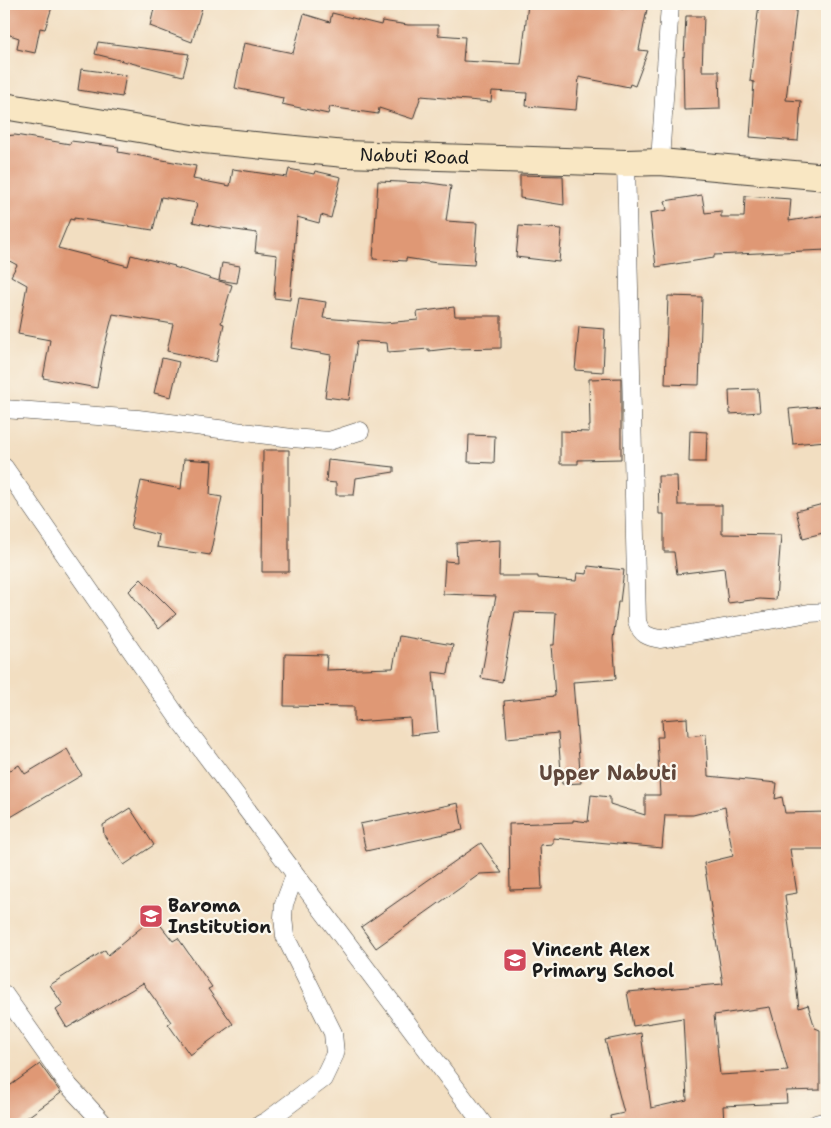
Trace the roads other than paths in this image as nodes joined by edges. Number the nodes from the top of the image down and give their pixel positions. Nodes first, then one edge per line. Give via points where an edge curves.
1 (670, 4) edge
2 (4, 106) edge
3 (660, 162) junction
4 (626, 163) junction
5 (827, 177) edge
6 (4, 409) edge
7 (360, 431) dead end
8 (4, 467) edge
9 (827, 612) edge
10 (295, 875) junction
11 (4, 994) edge
12 (827, 1122) edge
13 (104, 1124) edge
14 (261, 1124) edge
15 (482, 1124) edge
16 (816, 1124) edge

1 - 3 street
2 - 4 street, Nabuti Road via 204,140 345,154
3 - 4 street, Nabuti Road
3 - 5 street, Nabuti Road
4 - 9 street via 639,630 649,637 661,639
6 - 7 street via 138,419 329,441
8 - 10 street via 181,722
10 - 14 street via 284,904 285,936 333,1033 335,1054 323,1079
10 - 15 street
11 - 13 street via 69,1086
12 - 16 street

